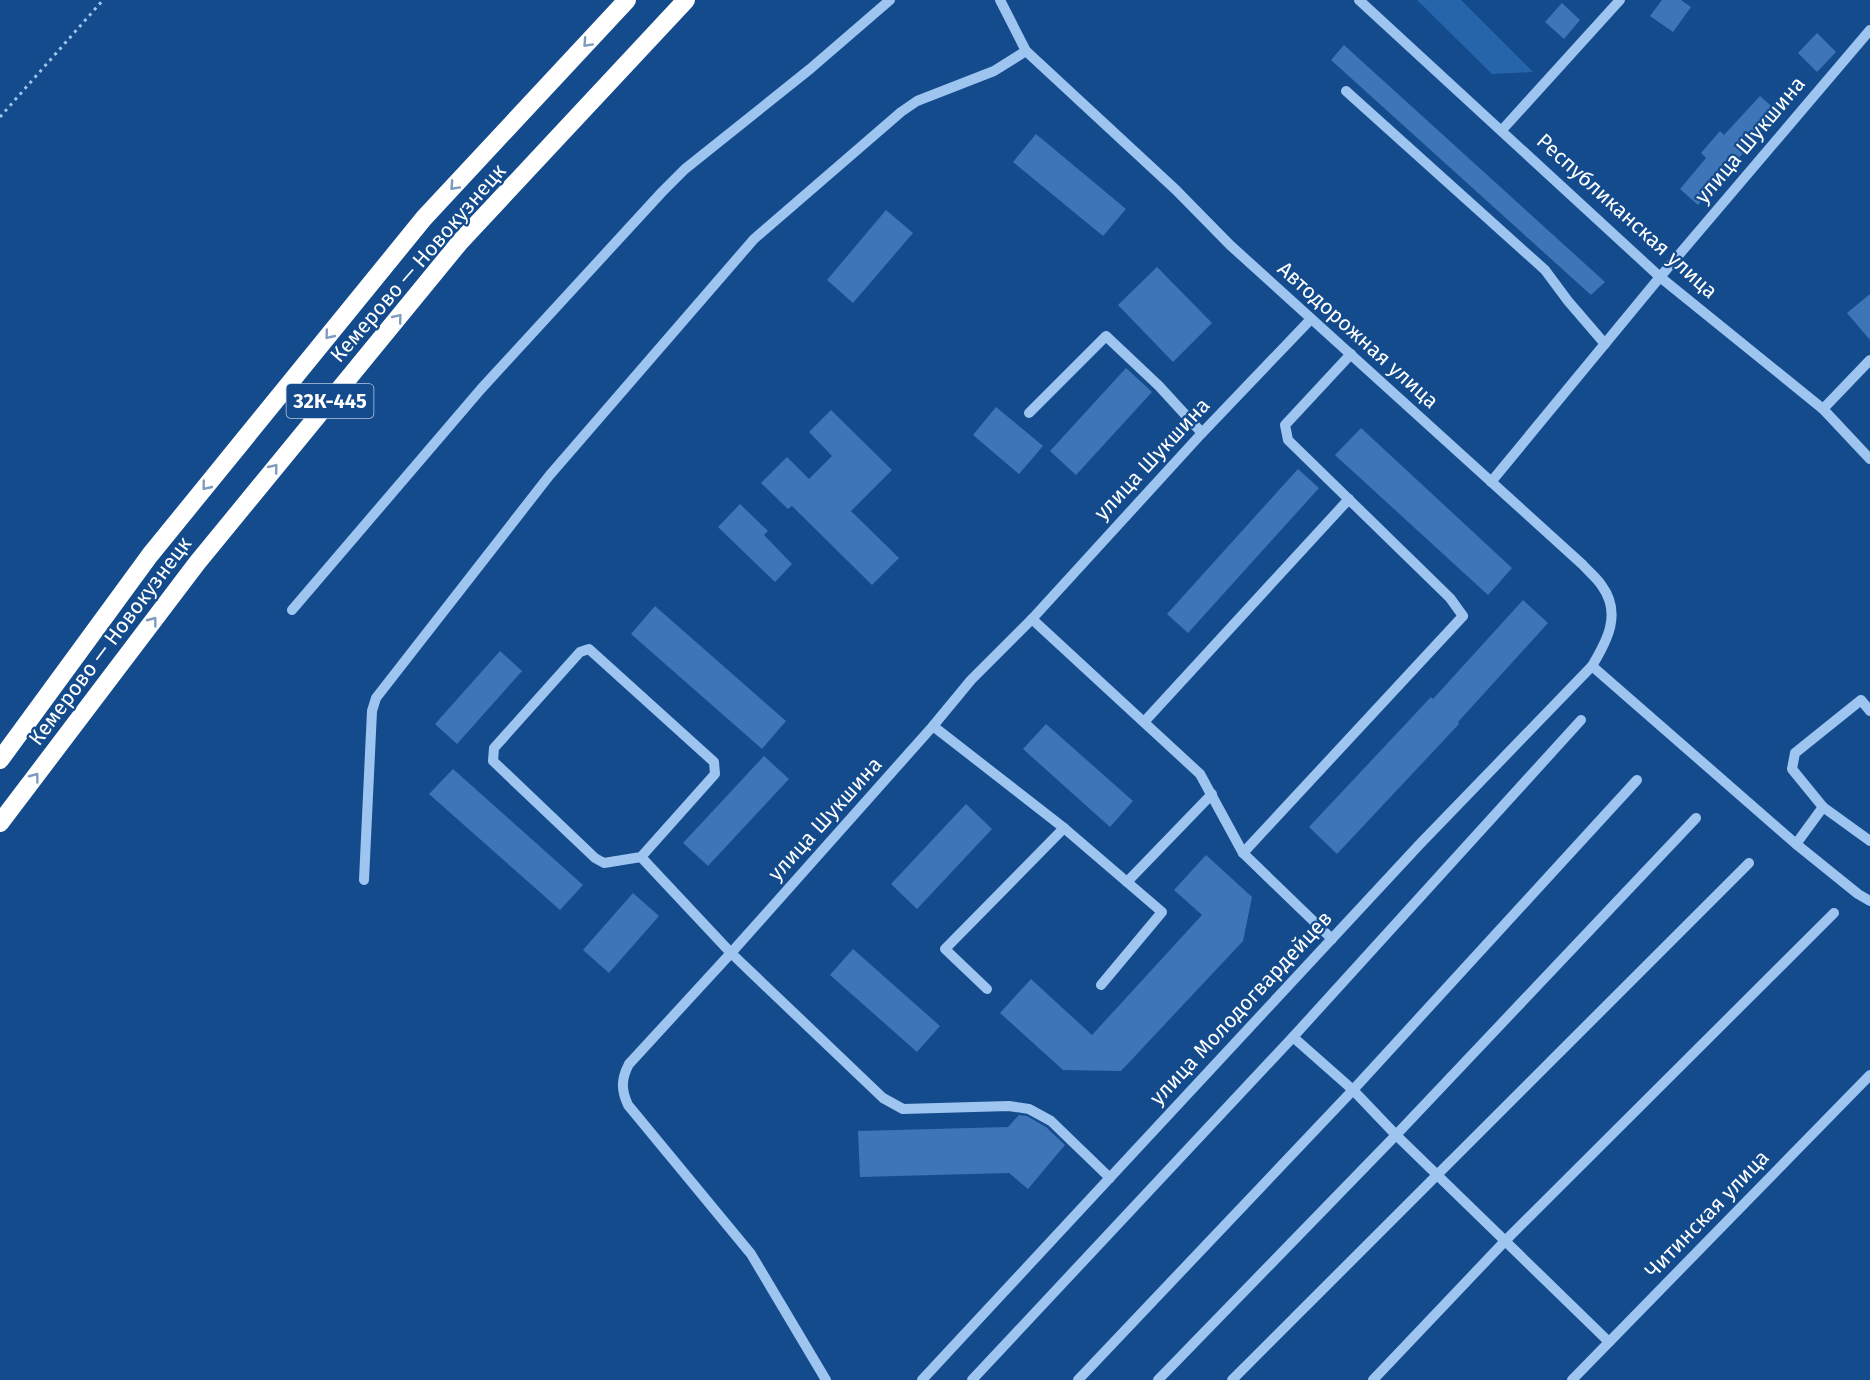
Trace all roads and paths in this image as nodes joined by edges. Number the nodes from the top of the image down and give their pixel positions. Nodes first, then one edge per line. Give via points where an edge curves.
1 (103, 0) edge
2 (627, 0) edge
3 (686, 0) edge
4 (890, 0) edge
5 (1000, 0) edge
6 (1359, 0) edge
7 (1620, 0) edge
8 (1870, 30) edge
9 (1026, 51) junction
10 (1346, 91) dead end
11 (0, 117) edge
12 (1502, 130) junction
13 (1660, 277) junction
14 (1311, 319) junction
15 (1605, 344) junction
16 (1351, 354) junction
17 (1870, 360) edge
18 (1823, 409) junction
19 (1029, 413) dead end
20 (1202, 433) junction
21 (1870, 459) edge
22 (1491, 482) junction
23 (1349, 499) junction
24 (292, 610) dead end
25 (1032, 619) junction
26 (1592, 666) junction
27 (1870, 711) edge
28 (1581, 720) dead end
29 (1144, 722) junction
30 (933, 726) junction
31 (0, 760) edge
32 (1637, 780) dead end
33 (1212, 794) junction
34 (1823, 807) junction
35 (1696, 818) dead end
36 (0, 823) edge
37 (1064, 828) junction
38 (1870, 841) edge
39 (1796, 844) junction
40 (1243, 853) junction
41 (641, 857) junction
42 (1749, 863) dead end
43 (364, 880) dead end
44 (1127, 882) junction
45 (1870, 901) edge
46 (1834, 913) dead end
47 (1332, 939) junction
48 (731, 953) junction
49 (1101, 985) dead end
50 (987, 989) dead end
51 (1293, 1037) junction
52 (1870, 1075) edge
53 (1353, 1090) junction
54 (1396, 1135) junction
55 (1436, 1174) junction
56 (1110, 1178) junction
57 (1505, 1240) junction
58 (1609, 1342) junction
59 (826, 1380) edge
60 (922, 1380) edge
61 (972, 1380) edge
62 (1078, 1380) edge
63 (1158, 1380) edge
64 (1232, 1380) edge
65 (1373, 1380) edge
66 (1572, 1380) edge

1 - 11 path
2 -> 31 highway, Кемерово — Новокузнецк / 32К-445 via 424,218 150,555
36 -> 3 highway, Кемерово — Новокузнецк / 32К-445 via 197,563 460,242
4 - 24 street via 662,192 481,389
5 - 9 street
6 - 12 street, Республиканская улица
7 - 12 street
8 - 13 street, улица Шукшина
9 - 14 street, Автодорожная улица
9 - 43 street via 994,71 917,101 901,112 754,239 549,476 375,698
10 - 15 street via 1545,270
12 - 13 street, Республиканская улица
13 - 15 street, улица Шукшина
13 - 18 street, Республиканская улица
14 - 16 street, Автодорожная улица
14 - 20 street, улица Шукшина
15 - 22 street, улица Шукшина
16 - 22 street, Автодорожная улица
16 - 23 street via 1285,425 1288,440
17 - 18 street
18 - 21 street, Республиканская улица
19 - 20 street via 1106,336
20 - 25 street, улица Шукшина
22 - 26 street, Автодорожная улица via 1602,585 1608,596 1612,625
23 - 29 street
23 - 40 street via 1450,598 1463,616
25 - 29 street
25 - 30 street, улица Шукшина via 971,680
26 - 39 street
26 - 47 street, улица Молодогвардейцев
27 - 34 street via 1861,700 1795,753 1792,770
28 - 51 street
29 - 33 street via 1200,774
30 - 37 street
30 - 48 street, улица Шукшина
32 - 53 street
33 - 40 street
33 - 44 street
34 - 38 street
34 - 39 street
35 - 54 street
37 - 44 street
37 - 50 street via 945,949
39 - 45 street
40 - 47 street
41 - 41 street via 715,774 714,762 589,649 580,652 494,748 493,760 595,858 604,863
41 - 48 street
42 - 55 street
44 - 49 street via 1162,912
46 - 57 street
47 - 56 street, улица Молодогвардейцев
48 - 56 street via 883,1098 903,1109 1029,1109 1051,1121
48 - 59 street, улица Шукшина via 629,1064 623,1075 622,1093 751,1254
51 - 53 street
51 - 61 street
52 - 58 street, Читинская улица
53 - 54 street
53 - 62 street
54 - 55 street
54 - 63 street
55 - 57 street
55 - 64 street
56 - 60 street, улица Молодогвардейцев
57 - 58 street
57 - 65 street
58 - 66 street, Читинская улица

